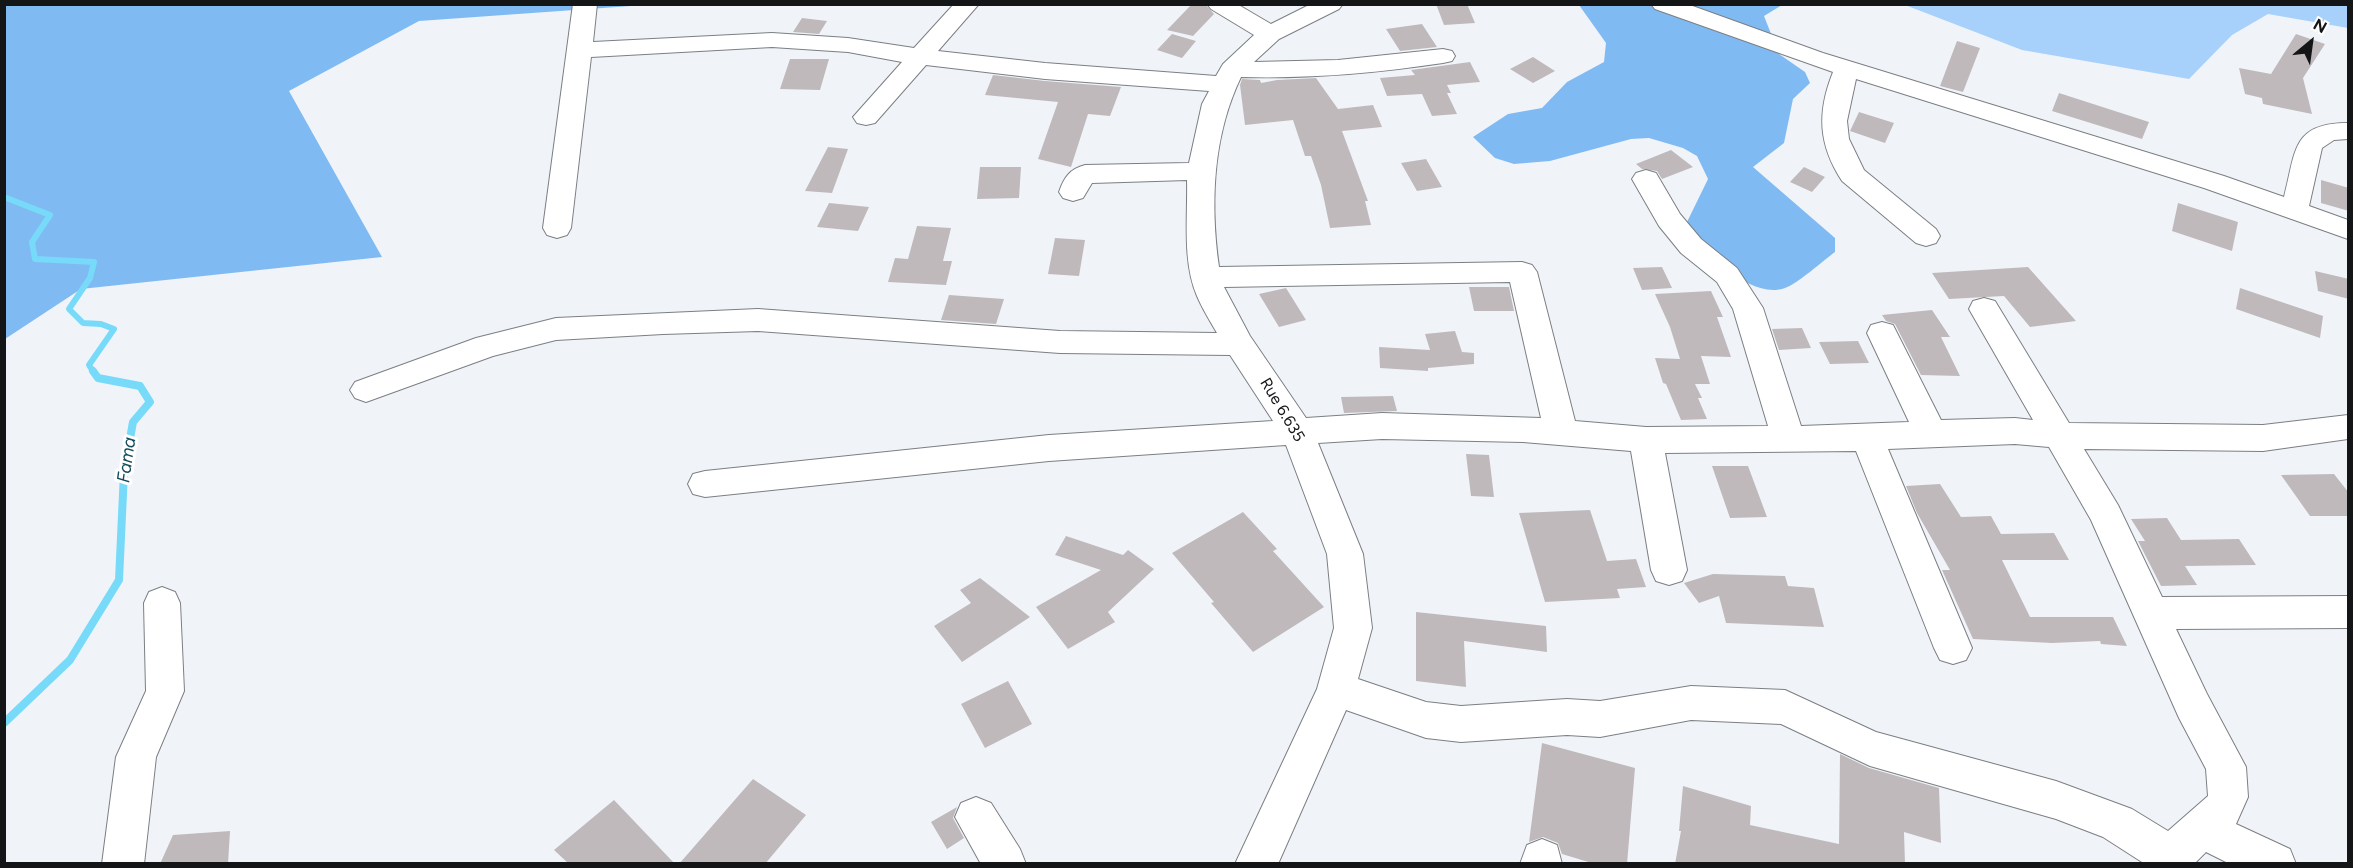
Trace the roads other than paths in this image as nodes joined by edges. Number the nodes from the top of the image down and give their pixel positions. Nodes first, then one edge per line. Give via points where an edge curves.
1 (585, 4) edge
2 (967, 4) edge
3 (1219, 4) edge
4 (1331, 4) edge
5 (1663, 4) edge
6 (1270, 34) junction
7 (578, 50) junction
8 (922, 56) junction
9 (1443, 56) dead end
10 (1848, 67) junction
11 (1227, 76) junction
12 (866, 117) dead end
13 (2349, 131) edge
14 (1201, 171) junction
15 (1646, 179) dead end
16 (1073, 192) dead end
17 (2294, 209) junction
18 (557, 228) dead end
19 (2349, 230) edge
20 (1926, 236) dead end
21 (1206, 277) junction
22 (1984, 309) dead end
23 (1882, 333) dead end
24 (1239, 344) junction
25 (366, 390) dead end
26 (2349, 427) edge
27 (1298, 431) junction
28 (1561, 432) junction
29 (1931, 433) junction
30 (2060, 436) junction
31 (1788, 438) junction
32 (1867, 438) junction
33 (1646, 440) junction
34 (705, 484) dead end
35 (1669, 570) dead end
36 (162, 603) dead end
37 (2349, 612) edge
38 (2151, 613) junction
39 (1953, 648) dead end
40 (1336, 688) junction
41 (976, 817) dead end
42 (2201, 828) junction
43 (1262, 860) edge
44 (2169, 860) edge
45 (123, 864) edge
46 (1005, 864) edge
47 (2275, 864) edge

1 - 7 street
2 - 8 street
3 - 6 street
4 - 6 street
5 - 10 street
6 - 11 street
7 - 8 street via 772,40 848,45
7 - 18 street
8 - 11 street via 1045,71
8 - 12 street
9 - 11 street
10 - 17 street
10 - 20 street via 1834,122 1836,139 1852,176
11 - 14 street, Rue 6.635 via 1215,104
13 - 17 street via 2322,134 2312,141 2304,154
14 - 16 street via 1084,174
14 - 21 street, Rue 6.635
15 - 31 street via 1669,219 1691,246 1727,275 1748,308
17 - 19 street
21 - 24 street, Rue 6.635 via 1212,296
21 - 28 street via 1522,272
22 - 30 street
23 - 29 street
24 - 25 street via 1059,342 758,320 663,323 556,329 487,346
24 - 27 street, Rue 6.635
26 - 30 street via 2263,438
27 - 28 street via 1445,425
27 - 34 street via 1049,448
27 - 40 street, Rue 6.635 via 1344,554 1350,594 1353,628
28 - 33 street
29 - 30 street via 2015,431
29 - 32 street
30 - 38 street via 2106,515
31 - 32 street
31 - 33 street
32 - 39 street
33 - 35 street
36 - 45 street via 165,691 136,757
37 - 38 street
38 - 42 street via 2226,767 2228,796 2221,812
40 - 43 street, Rue 6.635
40 - 44 street via 1426,720 1461,724 1568,717 1600,719 1690,704 1785,707 1870,748 2056,800 2117,824
41 - 46 street
42 - 44 street
42 - 47 street

